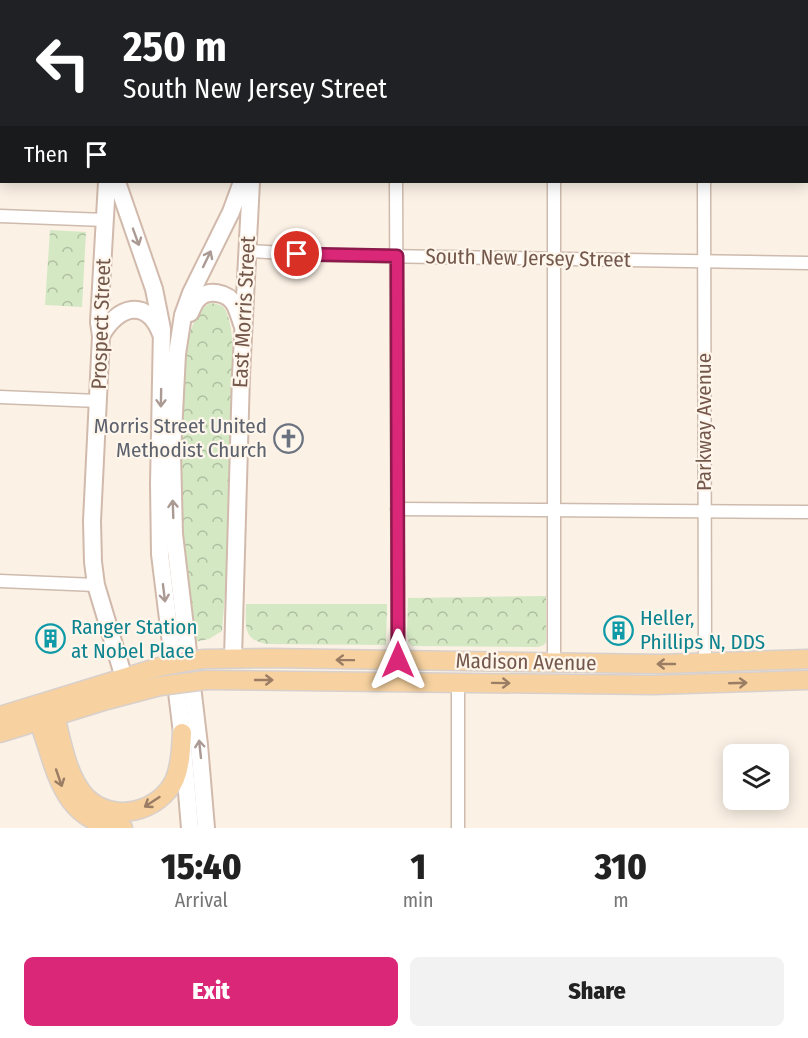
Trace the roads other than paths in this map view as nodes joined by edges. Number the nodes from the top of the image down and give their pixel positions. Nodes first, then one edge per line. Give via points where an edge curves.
1 (107, 183) edge
2 (117, 183) edge
3 (242, 183) edge
4 (251, 183) edge
5 (396, 183) edge
6 (554, 183) edge
7 (704, 183) edge
8 (0, 216) edge
9 (105, 220) junction
10 (248, 251) junction
11 (397, 256) junction
12 (554, 258) junction
13 (704, 260) junction
14 (808, 263) edge
15 (244, 328) junction
16 (101, 336) junction
17 (162, 340) junction
18 (177, 354) junction
19 (0, 397) edge
20 (98, 401) junction
21 (397, 509) junction
22 (555, 509) junction
23 (705, 511) junction
24 (808, 512) edge
25 (0, 581) edge
26 (96, 585) junction
27 (233, 658) junction
28 (808, 658) edge
29 (398, 660) junction
30 (554, 663) junction
31 (705, 663) junction
32 (124, 678) junction
33 (808, 680) edge
34 (458, 682) junction
35 (0, 716) edge
36 (47, 719) junction
37 (0, 733) edge
38 (182, 733) junction
39 (123, 828) edge
40 (190, 828) edge
41 (206, 828) edge
42 (459, 828) edge

1 - 9 main road, Prospect Street
2 -> 17 main road via 157,299
18 -> 3 main road, East Morris Street via 188,300
4 - 10 main road, East Morris Street
5 - 11 street
6 - 12 street
7 - 13 street, Parkway Avenue
8 - 9 street
9 - 16 main road, Prospect Street
10 - 11 street, South New Jersey Street
10 - 15 main road, East Morris Street
11 - 12 street, South New Jersey Street
11 - 21 street
12 - 13 street, South New Jersey Street
12 - 22 street
13 - 14 street, South New Jersey Street
13 - 23 street, Parkway Avenue
15 - 18 main road via 228,298 208,293 197,300 188,317
15 - 27 main road, East Morris Street
16 - 17 main road via 113,318 135,310 151,317
16 - 20 main road, Prospect Street
17 -> 38 main road via 160,554
41 -> 18 main road, East Morris Street via 174,534 172,453
19 - 20 street
20 - 26 main road, Prospect Street via 91,536
21 - 22 street
21 - 29 street
22 - 23 street
22 - 30 street
23 - 24 street
23 - 31 street, Parkway Avenue
25 - 26 street
26 - 32 main road, Prospect Street
29 -> 27 main road, Madison Avenue
27 - 32 main road, Madison Avenue, bridge via 159,667
28 - 31 main road, Madison Avenue
29 - 30 main road, Madison Avenue
31 -> 30 main road, Madison Avenue
32 - 35 main road, Madison Avenue
34 -> 33 main road, Madison Avenue via 654,685
36 -> 34 main road, Madison Avenue, bridge via 160,686 206,680
34 - 42 street
36 - 37 main road, Madison Avenue
38 -> 36 main road via 178,770 166,792 142,809 117,812 93,803 76,784 64,749
36 -> 39 main road via 60,784 72,805 93,821
38 - 40 main road

